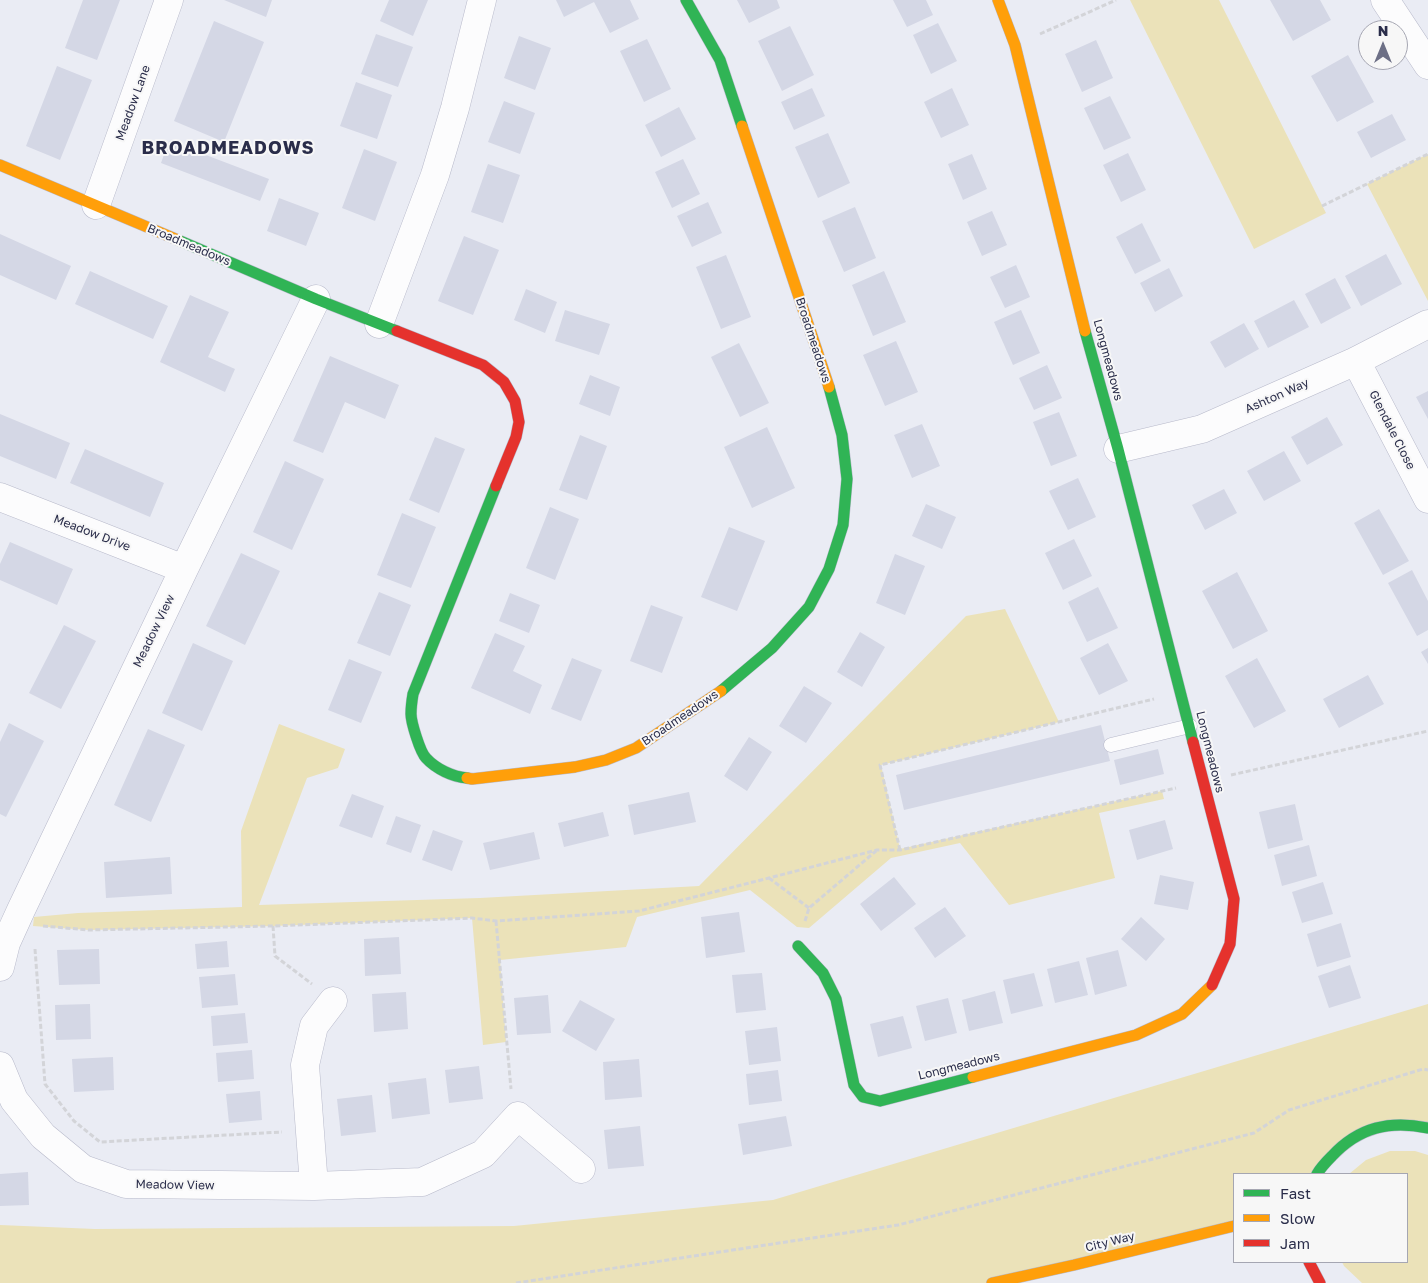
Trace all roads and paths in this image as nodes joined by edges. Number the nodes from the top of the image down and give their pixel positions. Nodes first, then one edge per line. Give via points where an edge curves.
1 (169, 0) edge
2 (482, 0) edge
3 (686, 0) edge
4 (998, 0) edge
5 (1116, 0) edge
6 (1385, 0) edge
7 (1015, 45) junction
8 (1428, 65) edge
9 (1428, 154) edge
10 (0, 165) edge
11 (96, 205) junction
12 (1322, 206) dead end
13 (316, 299) junction
14 (379, 324) junction
15 (1428, 324) edge
16 (1356, 361) junction
17 (1118, 449) junction
18 (0, 497) edge
19 (1428, 499) edge
20 (184, 570) junction
21 (1181, 692) junction
22 (1190, 726) junction
23 (1428, 731) edge
24 (1112, 745) dead end
25 (1204, 782) junction
26 (877, 850) junction
27 (900, 850) junction
28 (769, 878) junction
29 (809, 908) junction
30 (496, 921) junction
31 (24, 925) junction
32 (273, 926) junction
33 (798, 946) joint
34 (0, 967) edge
35 (333, 1000) joint
36 (0, 1066) edge
37 (1428, 1070) edge
38 (518, 1116) junction
39 (1428, 1128) edge
40 (310, 1130) junction
41 (581, 1169) dead end
42 (1318, 1173) edge
43 (314, 1186) junction
44 (1233, 1226) edge
45 (1310, 1263) edge
46 (516, 1283) edge
47 (992, 1283) edge
48 (1320, 1283) edge

1 - 11 street, Meadow Lane
2 - 14 street via 435,175
3 - 14 street, Broadmeadows via 720,60 830,390 842,436 847,479 843,525 829,570 809,607 772,648 722,690 636,748 606,760 472,779 456,777 425,757 415,732 413,694 520,422 515,401 504,382 483,365
4 - 7 street, Longmeadows
5 - 7 path
6 - 8 street
7 - 17 street, Longmeadows
9 - 12 path
10 - 11 street, Broadmeadows
11 - 13 street, Broadmeadows
13 - 14 street, Broadmeadows
13 - 20 street, Meadow View
15 - 16 street, Ashton Way
16 - 17 street, Ashton Way via 1202,429
16 - 19 street, Glendale Close
17 - 21 street, Longmeadows
18 - 20 street, Meadow Drive
20 - 31 street, Meadow View
21 - 22 street, Longmeadows
21 - 27 path via 880,765
22 - 24 lane
22 - 25 street, Longmeadows
23 - 25 path
25 - 27 path
25 - 33 street, Longmeadows via 1234,899 1230,944 1214,983 1182,1014 1136,1035 880,1101 863,1097 854,1085 836,999 823,972
26 - 27 path
26 - 28 path
26 - 29 path
28 - 29 path
28 - 30 path via 639,910
29 - 33 path
30 - 32 path via 472,918
30 - 38 path via 510,1089
31 - 32 path via 89,930
31 - 34 street, Meadow View via 6,943
31 - 40 path via 44,1084 74,1121 100,1142
32 - 35 path via 275,956
35 - 40 street via 314,1026 305,1065
36 - 43 street, Meadow View via 14,1100 43,1136 83,1170 126,1184
37 - 46 path via 1422,1069 1289,1110 1254,1133 898,1225
38 - 41 street
38 - 43 street, Meadow View via 484,1154 422,1182
39 - 42 street via 1410,1124 1375,1127 1344,1143
40 - 43 street
44 - 47 street, City Way
45 - 48 street

